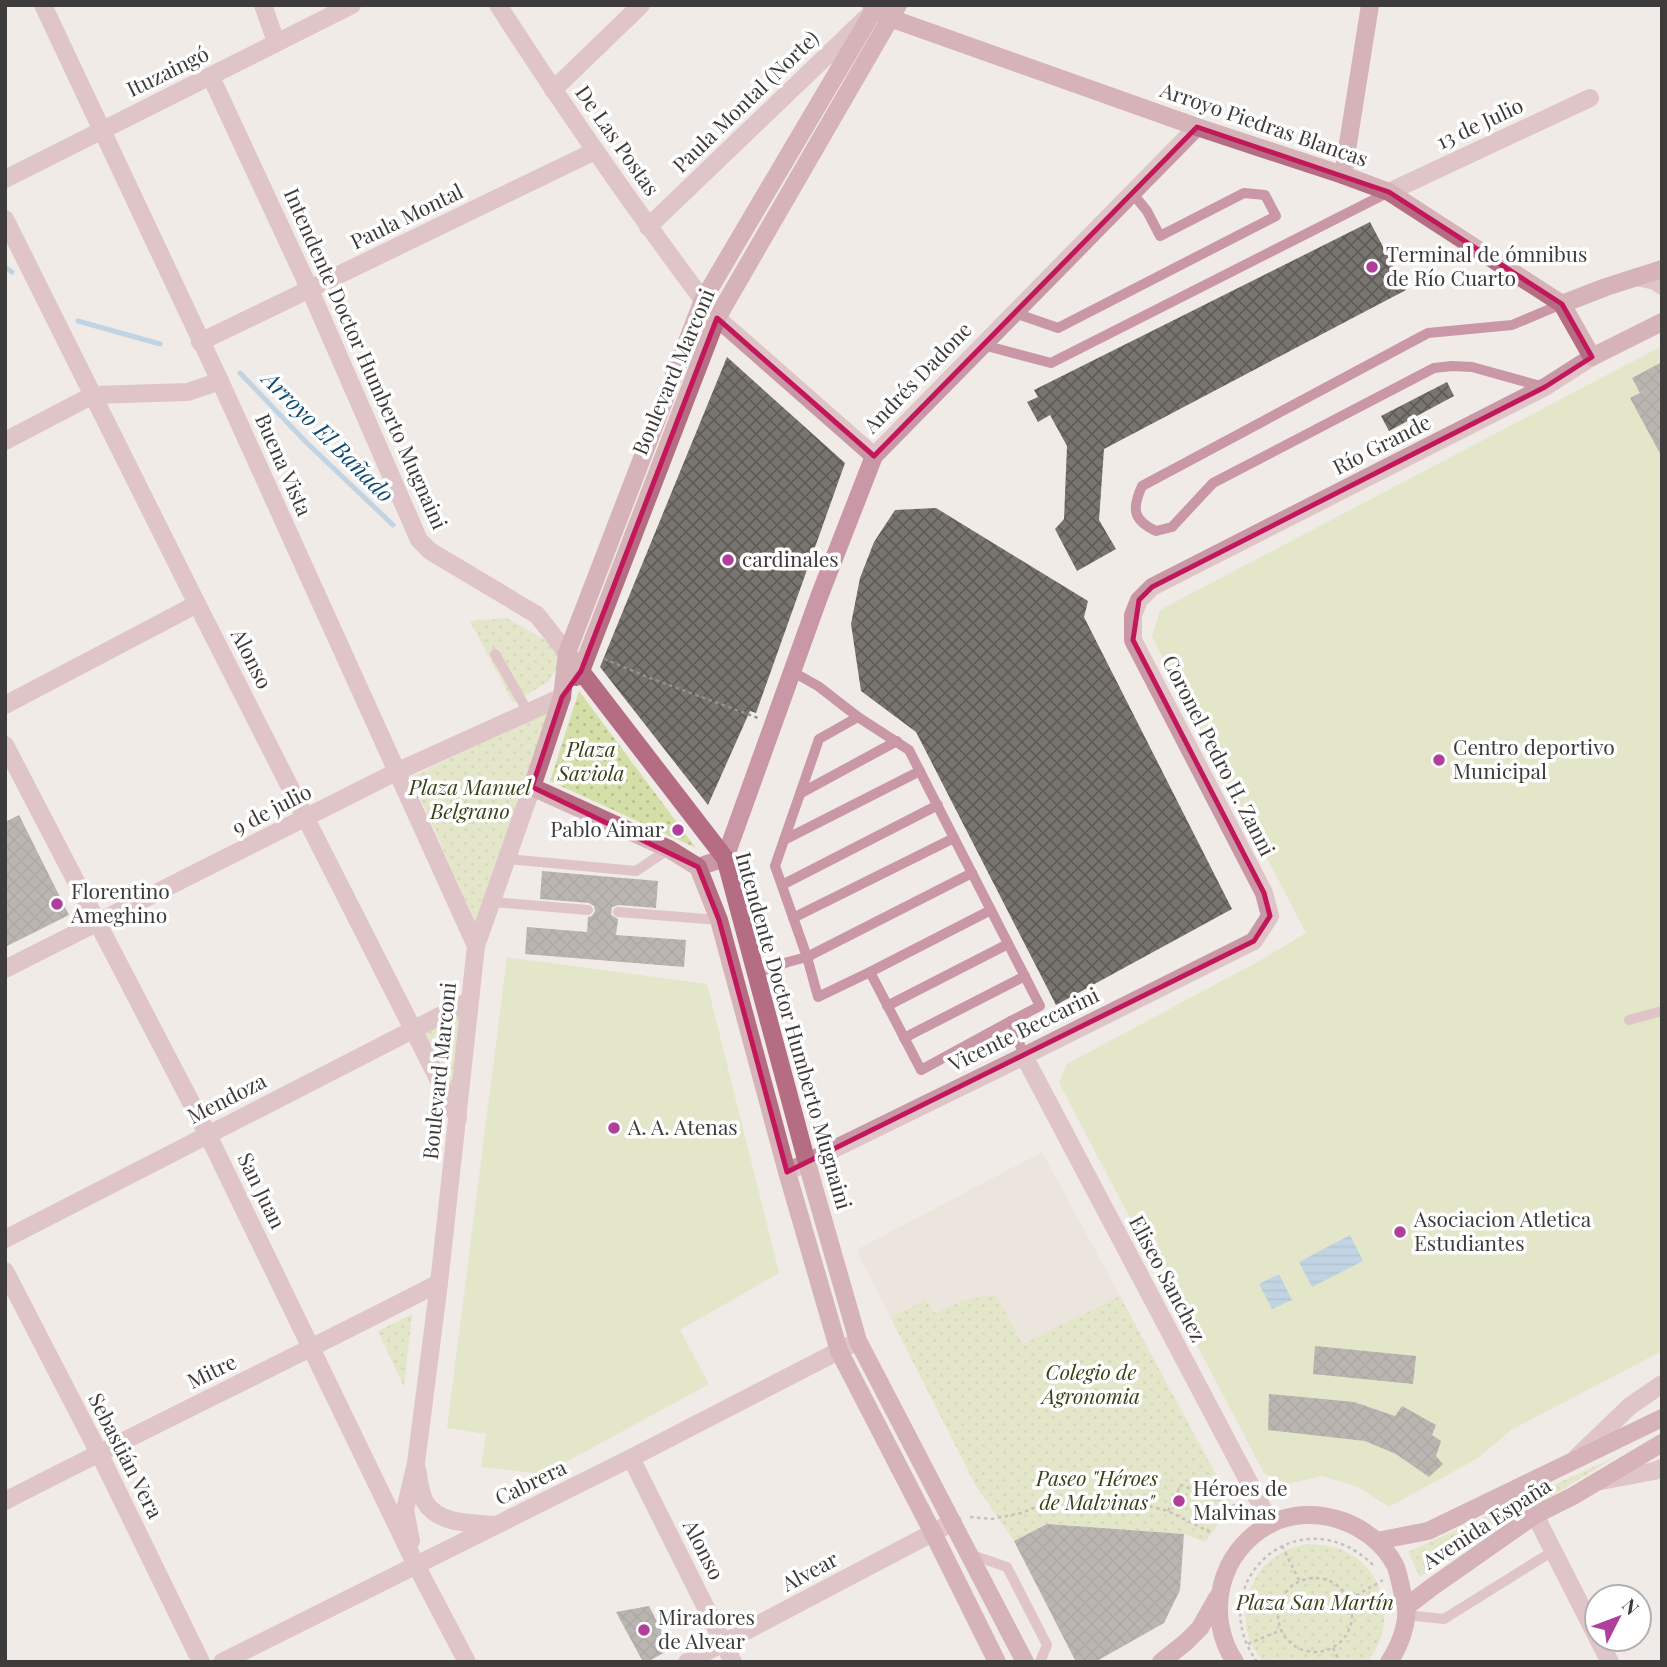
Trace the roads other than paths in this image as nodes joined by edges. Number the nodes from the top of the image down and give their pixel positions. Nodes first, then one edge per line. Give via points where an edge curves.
1 (43, 5) edge
2 (263, 5) edge
3 (352, 5) edge
4 (498, 5) edge
5 (641, 5) edge
6 (1370, 5) edge
7 (882, 9) edge
8 (276, 43) junction
9 (211, 77) junction
10 (553, 90) junction
11 (1590, 98) dead end
12 (1197, 127) junction
13 (101, 130) junction
14 (595, 151) junction
15 (1343, 175) junction
16 (5, 179) edge
17 (1389, 192) junction
18 (1133, 194) junction
19 (5, 219) edge
20 (648, 227) junction
21 (1662, 268) edge
22 (1637, 277) junction
23 (1662, 286) edge
24 (310, 290) junction
25 (703, 300) junction
26 (1562, 304) junction
27 (1015, 313) junction
28 (717, 318) junction
29 (1662, 322) edge
30 (200, 341) junction
31 (983, 345) junction
32 (1592, 356) junction
33 (220, 381) junction
34 (1545, 387) junction
35 (93, 395) junction
36 (5, 441) edge
37 (874, 456) junction
38 (197, 604) junction
39 (1133, 615) joint
40 (567, 653) junction
41 (495, 654) dead end
42 (581, 671) junction
43 (793, 673) junction
44 (562, 697) junction
45 (5, 705) edge
46 (528, 712) junction
47 (858, 717) junction
48 (897, 741) junction
49 (5, 745) edge
50 (920, 771) junction
51 (396, 772) junction
52 (532, 788) junction
53 (800, 793) junction
54 (937, 805) junction
55 (306, 818) junction
56 (954, 838) junction
57 (784, 841) junction
58 (668, 849) junction
59 (725, 858) junction
60 (508, 859) junction
61 (698, 867) junction
62 (972, 873) junction
63 (782, 886) junction
64 (492, 902) junction
65 (588, 910) dead end
66 (991, 910) junction
67 (618, 912) dead end
68 (1270, 916) joint
69 (793, 918) junction
70 (719, 920) junction
71 (96, 923) junction
72 (1008, 944) junction
73 (476, 946) junction
74 (807, 957) junction
75 (5, 969) edge
76 (870, 972) junction
77 (756, 973) junction
78 (1025, 976) junction
79 (470, 1001) junction
80 (887, 1006) junction
81 (1662, 1011) edge
82 (1629, 1020) dead end
83 (1011, 1021) junction
84 (413, 1029) junction
85 (904, 1038) junction
86 (1024, 1056) junction
87 (458, 1118) junction
88 (208, 1135) junction
89 (807, 1163) junction
90 (787, 1171) junction
91 (5, 1239) edge
92 (5, 1271) edge
93 (439, 1283) junction
94 (858, 1341) junction
95 (312, 1348) junction
96 (839, 1351) junction
97 (1662, 1384) edge
98 (1662, 1418) edge
99 (1662, 1443) edge
100 (99, 1453) junction
101 (631, 1458) junction
102 (1573, 1461) junction
103 (416, 1463) junction
104 (1662, 1468) edge
105 (1594, 1482) junction
106 (5, 1501) edge
107 (1535, 1515) junction
108 (953, 1522) junction
109 (1271, 1524) junction
110 (496, 1525) junction
111 (933, 1533) junction
112 (1377, 1541) junction
113 (1553, 1550) junction
114 (970, 1554) junction
115 (416, 1565) junction
116 (1219, 1595) junction
117 (1583, 1609) edge
118 (1406, 1611) junction
119 (723, 1642) junction
120 (201, 1662) edge
121 (222, 1662) edge
122 (467, 1662) edge
123 (687, 1662) edge
124 (733, 1662) edge
125 (997, 1662) edge
126 (1025, 1662) edge
127 (1040, 1662) edge
128 (1161, 1662) edge
129 (1235, 1662) edge
130 (1389, 1662) edge

1 - 13 street, Buena Vista
2 - 8 street
3 - 8 street, Ituzaingó
4 - 10 street, De Las Postas
5 - 10 street
6 - 15 main road
7 - 12 main road, Arroyo Piedras Blancas
7 - 20 street, Paula Montal (Norte)
7 - 25 main road, Boulevard Marconi
7 - 28 main road, Boulevard Marconi
8 - 9 street, Ituzaingó
9 - 13 street, Ituzaingó
9 - 24 street, Intendente Doctor Humberto Mugnaini
10 - 14 street, De Las Postas
11 - 17 street, 13 de Julio
12 - 15 main road, Arroyo Piedras Blancas
12 - 18 street, Andrés Dadone
13 - 16 street, Ituzaingó
13 - 30 street, Buena Vista
14 - 20 street, De Las Postas
14 - 24 street, Paula Montal
15 - 17 main road, Arroyo Piedras Blancas
17 - 26 main road, Arroyo Piedras Blancas
17 - 31 lane via 1051,363
18 - 27 street, Andrés Dadone
18 - 27 lane via 1160,236 1244,193 1265,195 1276,216 1058,328
19 - 35 street, Alonso
20 - 25 street, De Las Postas
21 - 22 main road
22 - 23 street
22 - 26 main road
24 - 30 street, Paula Montal
24 - 40 street, Intendente Doctor Humberto Mugnaini via 419,540 537,615
25 - 40 main road, Boulevard Marconi
26 - 32 main road, Arroyo Piedras Blancas
26 - 34 lane via 1512,325 1428,333 1142,486 1134,502 1138,517 1156,531 1172,527 1213,483 1434,368 1472,367
27 - 31 street, Andrés Dadone
28 - 37 street
28 - 42 main road, Boulevard Marconi
29 - 32 main road, Río Grande
30 - 33 street, Buena Vista
31 - 37 street, Andrés Dadone
32 - 34 street, Río Grande
33 - 35 street via 188,391
33 - 51 street, Buena Vista
34 - 39 street, Río Grande via 1153,587 1139,600
35 - 36 street
35 - 38 street, Alonso
37 - 43 street, Andrés Dadone
38 - 45 street
38 - 55 street, Alonso
39 - 68 street, Coronel Pedro H. Zanni via 1132,640 1265,893
40 - 42 main road, Intendente Doctor Humberto Mugnaini
40 - 44 main road, Boulevard Marconi
41 - 46 lane
42 - 44 main road, Boulevard Marconi
42 - 59 main road, Intendente Doctor Humberto Mugnaini
43 - 47 lane
43 - 59 street, Andrés Dadone
44 - 46 street, 9 de julio
44 - 52 main road, Boulevard Marconi
46 - 51 street, 9 de julio
47 - 48 lane
47 - 53 lane via 820,739
48 - 50 lane via 909,750
48 - 53 lane
49 - 71 street, San Juan
50 - 54 lane
50 - 57 lane
51 - 55 street, 9 de julio
51 - 73 street, Buena Vista
52 - 58 main road
52 - 60 street, Boulevard Marconi
53 - 57 lane
54 - 56 lane
54 - 63 lane
55 - 71 street, 9 de julio
55 - 84 street, Alonso
56 - 62 lane
56 - 69 lane
57 - 63 lane via 775,866
58 - 60 lane via 636,871
58 - 61 main road
59 - 61 street
59 - 77 main road, Intendente Doctor Humberto Mugnaini
60 - 64 street, Boulevard Marconi
61 - 70 main road, Intendente Doctor Humberto Mugnaini
62 - 66 lane
62 - 74 lane
63 - 69 lane
64 - 65 lane
64 - 73 street, Boulevard Marconi
66 - 72 lane
66 - 76 lane
67 - 70 lane
68 - 86 street, Vicente Beccarini via 1254,941
69 - 74 lane
70 - 90 main road, Intendente Doctor Humberto Mugnaini
71 - 75 street, 9 de julio
71 - 88 street, San Juan
72 - 78 lane
72 - 80 lane
73 - 79 street, Boulevard Marconi
74 - 76 lane via 818,997
74 - 77 lane
76 - 80 lane
77 - 89 main road, Intendente Doctor Humberto Mugnaini
78 - 83 lane via 1040,1006
78 - 85 lane
79 - 84 street, Mendoza
79 - 87 street, Boulevard Marconi
80 - 85 lane
81 - 82 lane
83 - 85 lane via 920,1070
83 - 86 lane
84 - 87 street, Alonso
84 - 88 street, Mendoza
86 - 89 street, Vicente Beccarini
86 - 109 street, Eliseo Sanchez
87 - 93 street, Boulevard Marconi
88 - 91 street, Mendoza
88 - 95 street, San Juan
89 - 90 street, Vicente Beccarini
89 - 94 main road, Intendente Doctor Humberto Mugnaini
90 - 96 main road, Intendente Doctor Humberto Mugnaini
92 - 100 street, Sebastián Vera
93 - 95 street, Mitre
93 - 103 street, Boulevard Marconi
94 - 96 street, Cabrera
94 - 108 main road, Intendente Doctor Humberto Mugnaini
95 - 100 street, Mitre
95 - 115 street, San Juan
96 - 101 street, Cabrera
96 - 111 main road, Intendente Doctor Humberto Mugnaini
97 - 102 street, Avenida España via 1630,1406
98 - 102 main road, Avenida España
99 - 105 main road, Avenida España
100 - 106 street, Mitre
100 - 120 street, Sebastián Vera
101 - 110 street, Cabrera
101 - 119 street, Alonso
102 - 112 main road, Avenida España via 1428,1531
103 - 110 street, Boulevard Marconi via 424,1501 436,1514 454,1521
103 - 115 street, Boulevard Marconi via 405,1510
104 - 105 street, Avenida España
105 - 107 main road, Avenida España
107 - 113 street
107 - 118 main road, Avenida España via 1432,1587
108 - 111 street, Alvear
108 - 114 main road, Intendente Doctor Humberto Mugnaini
109 - 112 main road via 1298,1516 1327,1516 1354,1525
109 - 116 main road via 1246,1541 1228,1566
110 - 115 street, Cabrera
111 - 119 street, Alvear
111 - 125 main road, Intendente Doctor Humberto Mugnaini
112 - 118 main road via 1395,1566
113 - 117 street
113 - 118 lane via 1444,1619
114 - 126 main road, Intendente Doctor Humberto Mugnaini
114 - 127 lane via 1007,1567 1047,1645
115 - 121 street, Cabrera
115 - 122 street, San Juan
116 - 128 main road via 1200,1628
116 - 129 main road via 1219,1622
118 - 130 main road
119 - 123 street, Alvear
119 - 124 street, Alonso

